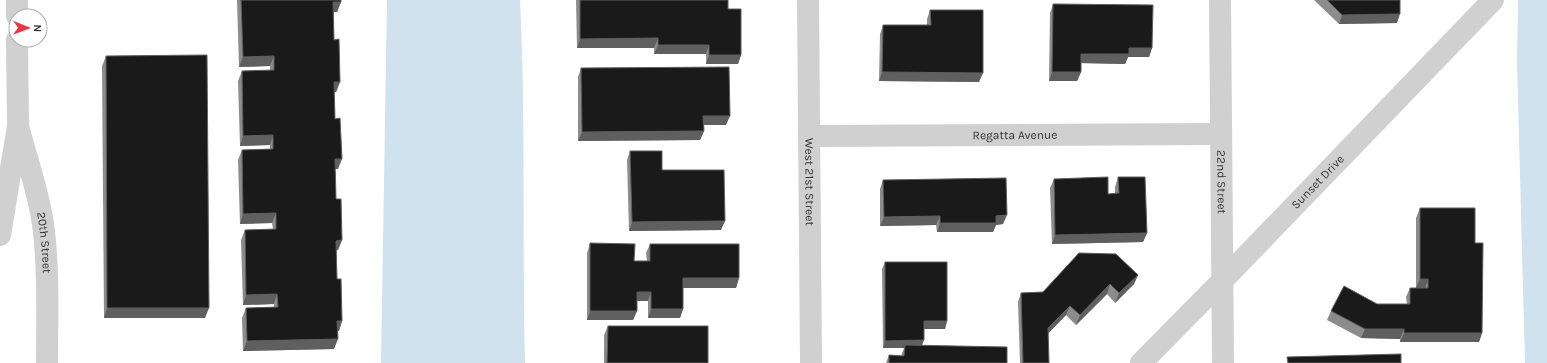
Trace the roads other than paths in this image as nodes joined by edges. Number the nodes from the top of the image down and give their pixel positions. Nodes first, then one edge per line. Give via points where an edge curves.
1 (808, 0) edge
2 (1220, 0) edge
3 (1486, 7) edge
4 (17, 48) edge
5 (18, 126) junction
6 (1221, 134) junction
7 (809, 136) junction
8 (0, 235) edge
9 (1222, 281) junction
10 (47, 363) edge
11 (810, 363) edge
12 (1141, 363) edge
13 (1223, 363) edge

1 - 7 street, West 21st Street
2 - 6 street, 22nd Street
3 - 9 street, Sunset Drive
4 - 5 street, 20th Street
5 - 8 street, 20th Street
5 - 10 street, 20th Street via 41,210 44,233
6 - 7 street, Regatta Avenue
6 - 9 street, 22nd Street
7 - 11 street, West 21st Street
9 - 12 street, Sunset Drive
9 - 13 street, 22nd Street

